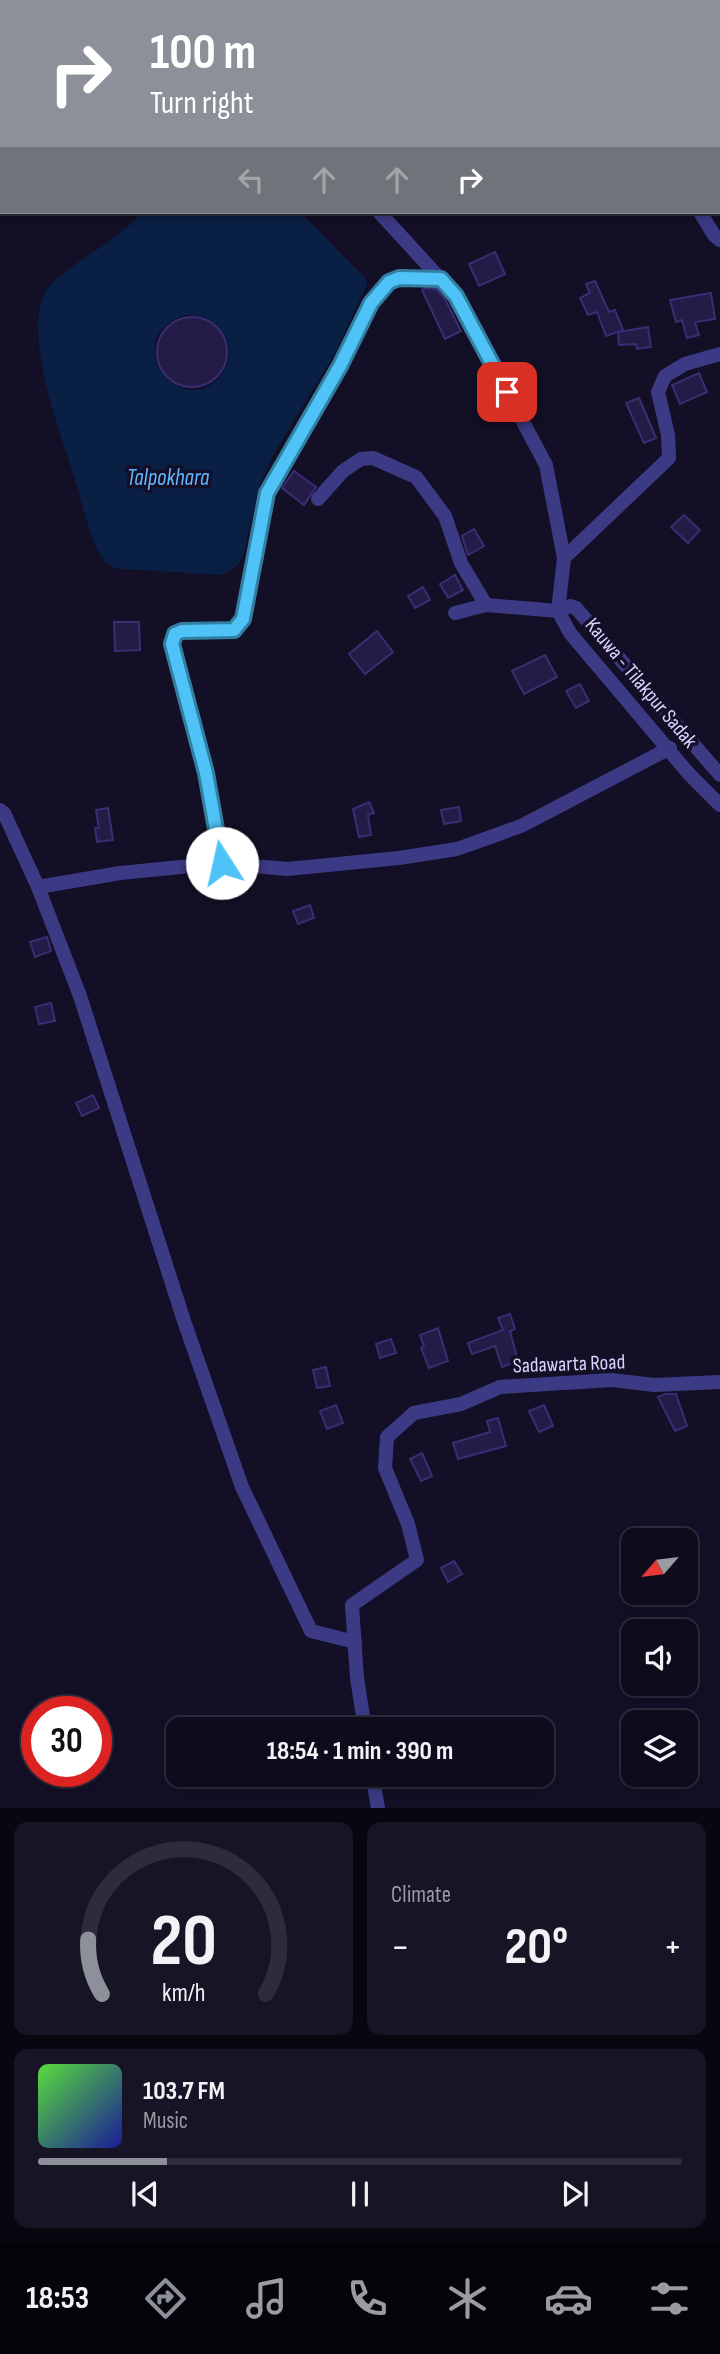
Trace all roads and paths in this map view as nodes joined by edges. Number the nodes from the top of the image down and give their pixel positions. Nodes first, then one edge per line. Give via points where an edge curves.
1 (381, 214) edge
2 (701, 214) edge
3 (720, 240) edge
4 (441, 279) junction
5 (720, 354) edge
6 (318, 499) dead end
7 (564, 558) junction
8 (486, 605) junction
9 (558, 611) junction
10 (455, 613) dead end
11 (670, 748) junction
12 (720, 775) edge
13 (720, 805) edge
14 (0, 810) edge
15 (222, 863) junction
16 (38, 887) junction
17 (720, 1382) edge
18 (355, 1642) junction
19 (363, 1717) edge
20 (374, 1787) edge
21 (378, 1808) edge

1 - 4 street, Kauwa - Tilakpur Sadak
2 - 3 street
4 - 7 street, Kauwa - Tilakpur Sadak via 456,296 546,465
4 - 15 street via 399,278 389,282 371,303 267,493 243,619 234,630 175,634 172,644 206,773
5 - 7 street via 685,364 665,376 658,392 669,458
6 - 8 street via 361,459 373,458 416,477 445,516 461,563
7 - 9 street, Kauwa - Tilakpur Sadak
8 - 9 street
8 - 10 street
9 - 11 street, Kauwa - Tilakpur Sadak via 570,634
9 - 12 street via 576,608
11 - 13 street, Kauwa - Tilakpur Sadak
11 - 15 street via 521,826 457,849 287,869
14 - 16 street
15 - 16 street
16 - 18 street via 80,996 242,1487 311,1632
17 - 18 street, Sadawarta Road via 654,1385 612,1380 500,1387 461,1404 414,1413 387,1437 385,1468 417,1560 352,1605
18 - 19 street, Sadawarta Road
20 - 21 street

